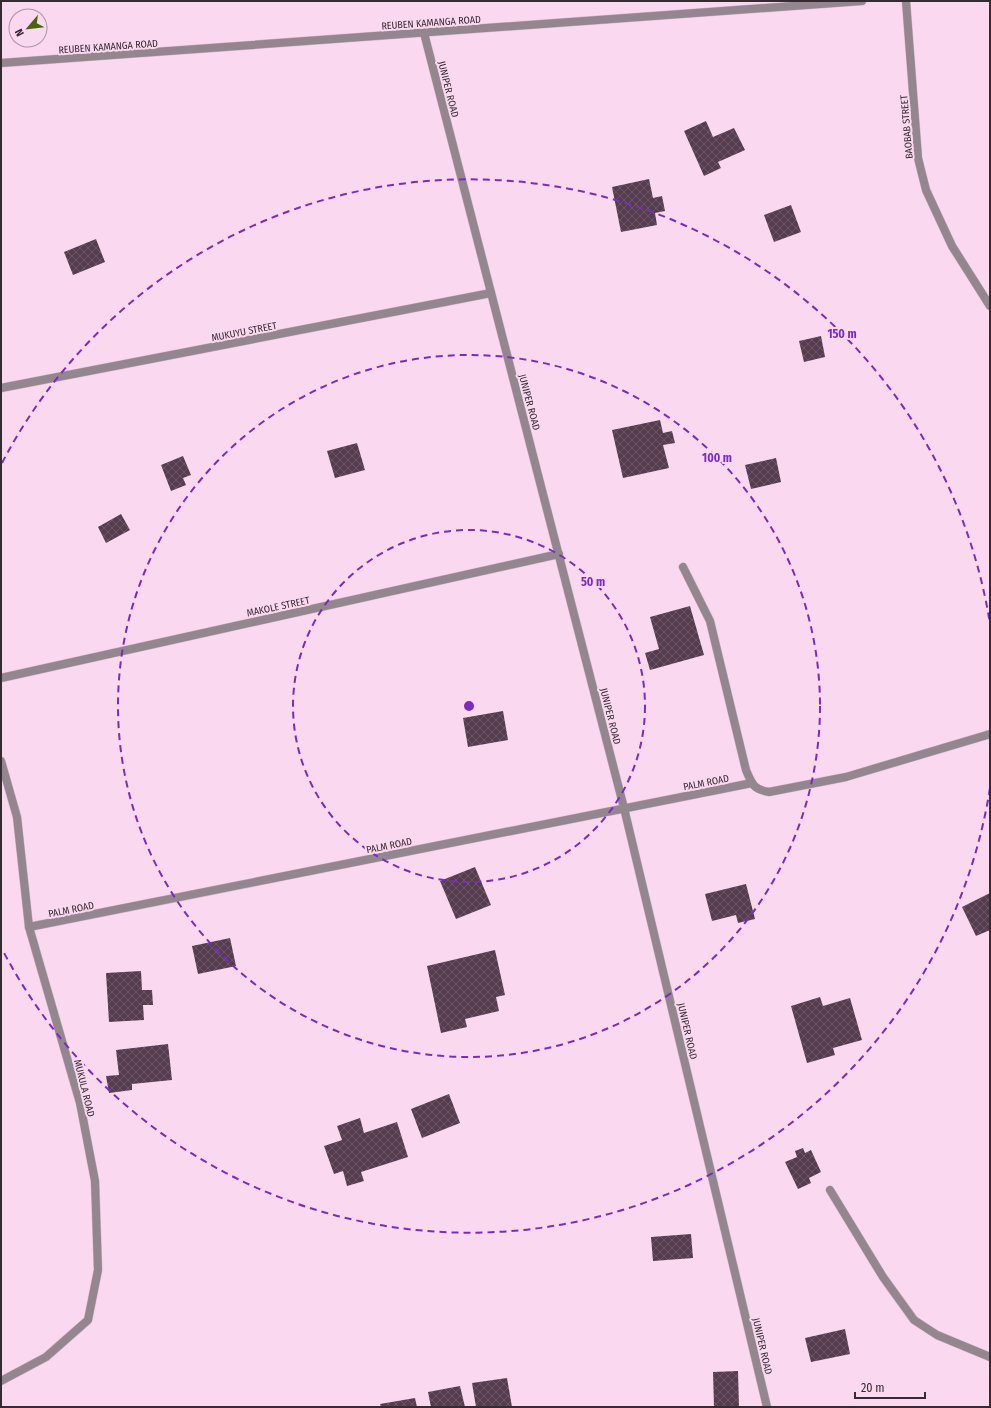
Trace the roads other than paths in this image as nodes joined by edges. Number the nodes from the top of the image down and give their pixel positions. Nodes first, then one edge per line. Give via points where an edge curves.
1 (862, 1) edge
2 (906, 1) edge
3 (424, 33) junction
4 (1, 63) edge
5 (491, 293) junction
6 (990, 306) edge
7 (1, 388) edge
8 (559, 554) junction
9 (683, 567) dead end
10 (1, 678) edge
11 (990, 734) edge
12 (1, 761) edge
13 (752, 783) junction
14 (624, 808) junction
15 (29, 927) junction
16 (830, 1190) dead end
17 (990, 1357) edge
18 (1, 1381) edge
19 (767, 1407) edge

1 - 3 street, REUBEN KAMANGA ROAD
2 - 6 street, BAOBAB STREET via 918,158 926,190 952,246
3 - 4 street, REUBEN KAMANGA ROAD
3 - 5 street, JUNIPER ROAD
5 - 7 street, MUKUYU STREET
5 - 8 street, JUNIPER ROAD
8 - 10 street, MAKOLE STREET
8 - 14 street, JUNIPER ROAD
9 - 13 street via 710,621 746,770
11 - 13 street via 846,777 769,792 758,790
12 - 15 street, MUKULA ROAD via 17,817
13 - 14 street, PALM ROAD
14 - 15 street, PALM ROAD
14 - 19 street, JUNIPER ROAD
15 - 18 street, MUKULA ROAD via 81,1111 95,1182 98,1270 88,1320 46,1357
16 - 17 street via 883,1277 914,1320 937,1335

